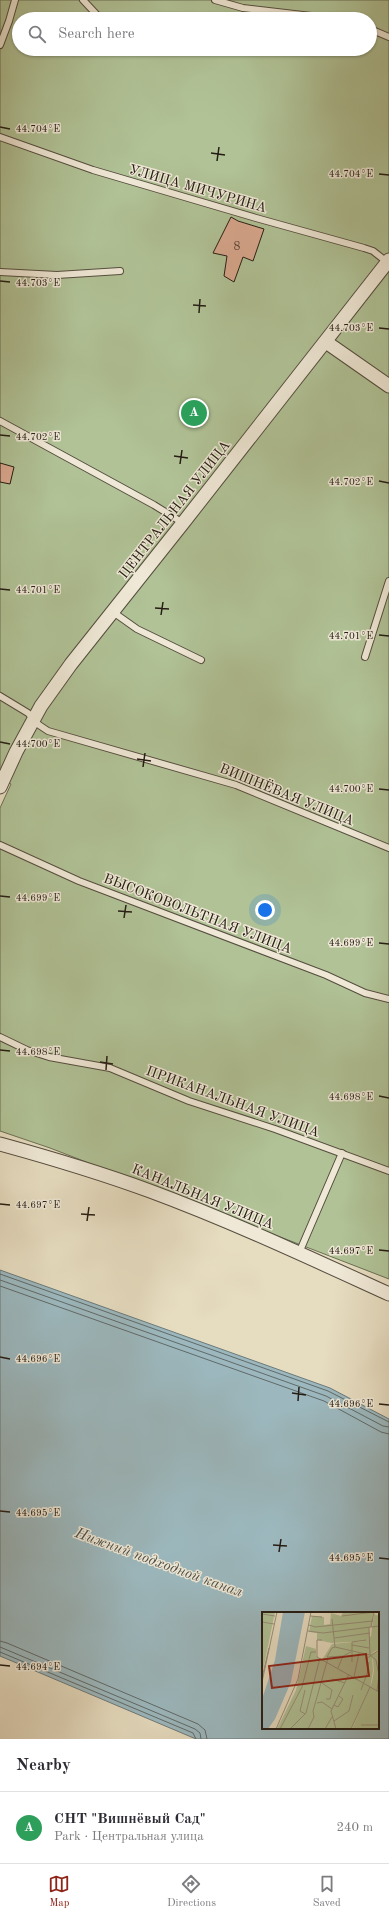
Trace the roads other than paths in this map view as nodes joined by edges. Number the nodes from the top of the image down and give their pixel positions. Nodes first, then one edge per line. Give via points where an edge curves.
1 (15, 0) edge
2 (83, 0) edge
3 (215, 0) edge
4 (12, 12) edge
5 (94, 12) edge
6 (277, 12) edge
7 (12, 13) edge
8 (377, 32) edge
9 (389, 37) edge
10 (0, 44) edge
11 (0, 137) edge
12 (388, 261) edge
13 (120, 271) dead end
14 (0, 272) edge
15 (326, 342) junction
16 (389, 386) edge
17 (0, 422) edge
18 (183, 524) junction
19 (389, 581) edge
20 (113, 612) junction
21 (365, 657) dead end
22 (201, 660) dead end
23 (0, 696) edge
24 (34, 719) junction
25 (0, 787) edge
26 (0, 845) edge
27 (389, 848) edge
28 (389, 999) edge
29 (0, 1037) edge
30 (0, 1144) edge
31 (342, 1153) junction
32 (389, 1171) edge
33 (299, 1253) junction
34 (389, 1294) edge

1 - 4 lane
2 - 5 lane
3 - 6 lane via 242,8
7 - 10 lane
8 - 9 lane
11 - 12 lane, УЛИЦА МИЧУРИНА via 93,170 364,248
12 - 15 street, ЦЕНТРАЛЬНАЯ УЛИЦА
13 - 14 lane via 57,276
15 - 16 street
15 - 18 street, ЦЕНТРАЛЬНАЯ УЛИЦА
17 - 18 lane via 154,505
18 - 20 street, ЦЕНТРАЛЬНАЯ УЛИЦА
19 - 21 lane
20 - 22 lane via 137,629
20 - 24 street, ЦЕНТРАЛЬНАЯ УЛИЦА via 71,664
23 - 24 lane, ВИШНЁВАЯ УЛИЦА
24 - 25 street, ЦЕНТРАЛЬНАЯ УЛИЦА
24 - 27 lane, ВИШНЁВАЯ УЛИЦА via 42,728 60,736 248,789
26 - 28 lane, ВЫСОКОВОЛЬТНАЯ УЛИЦА via 80,881 326,975 365,993
29 - 31 lane, ПРИКАНАЛЬНАЯ УЛИЦА via 49,1057 110,1068 189,1101
30 - 33 street, КАНАЛЬНАЯ УЛИЦА via 151,1191
31 - 32 lane, ПРИКАНАЛЬНАЯ УЛИЦА
31 - 33 lane
33 - 34 street, КАНАЛЬНАЯ УЛИЦА

